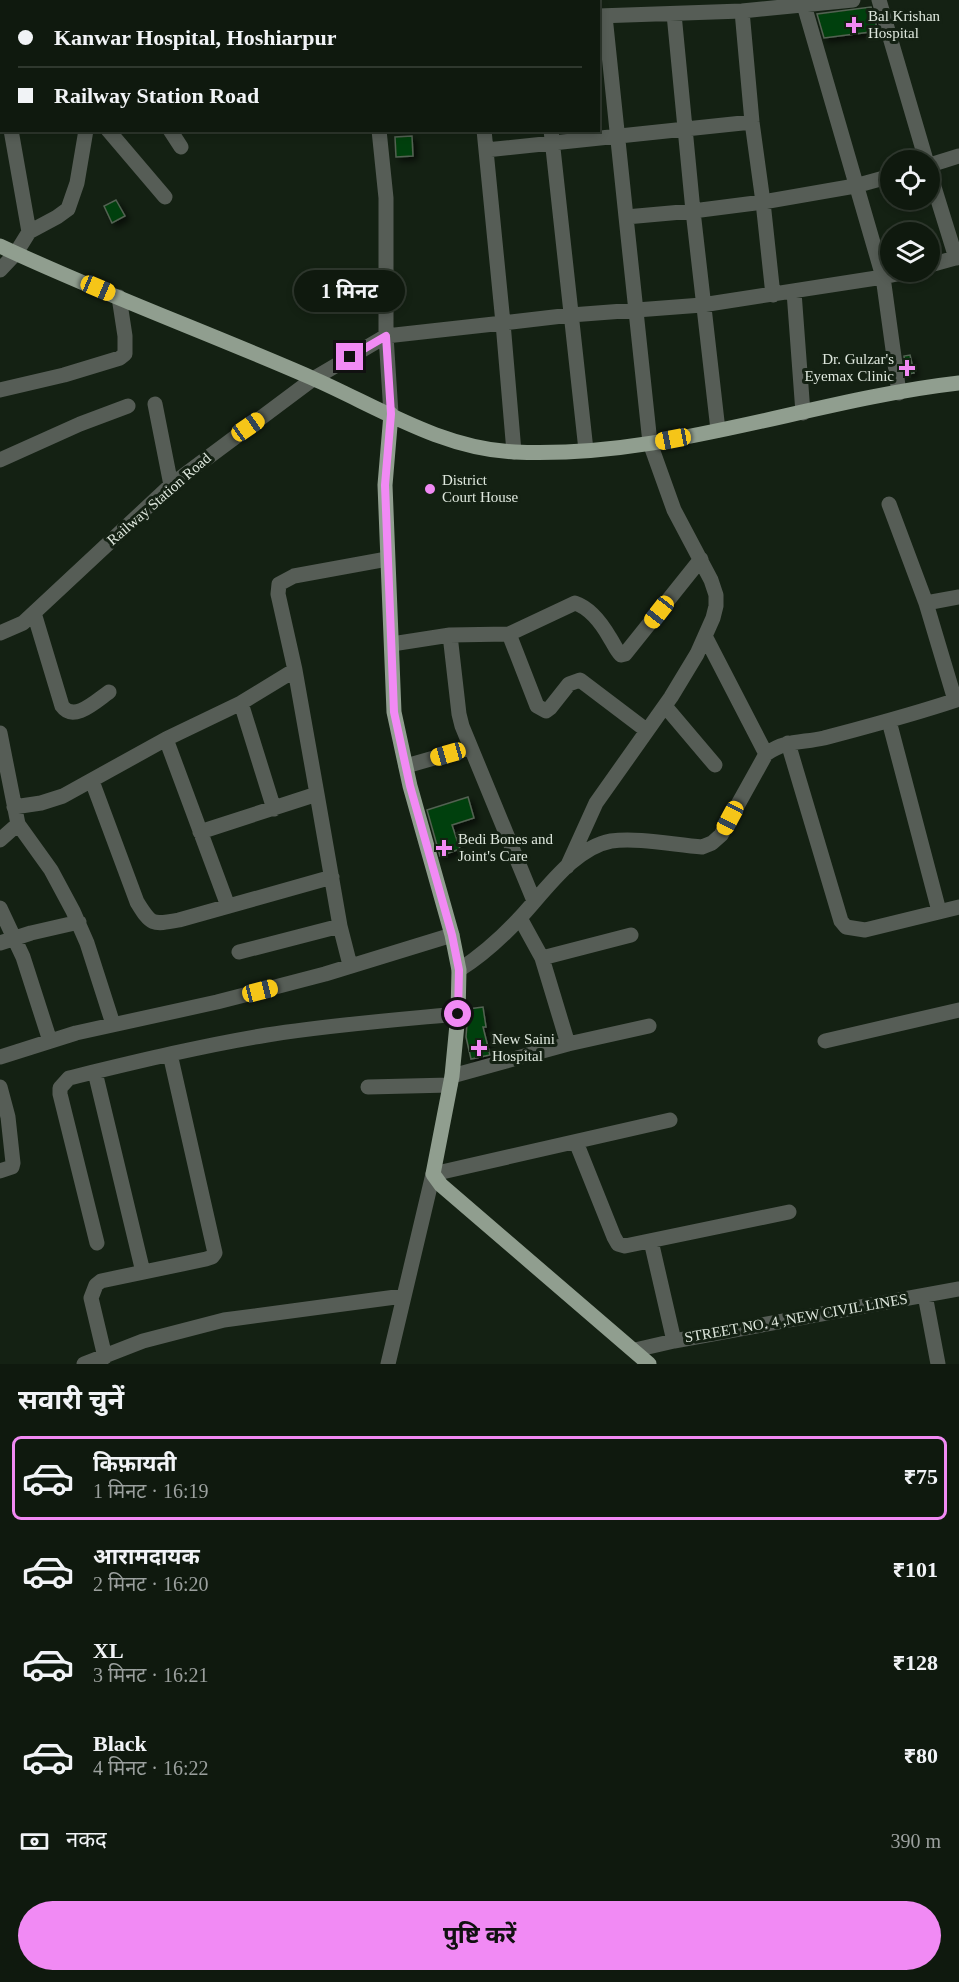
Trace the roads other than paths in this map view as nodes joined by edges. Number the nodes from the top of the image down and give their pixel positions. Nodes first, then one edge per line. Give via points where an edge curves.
1 (853, 0) edge
2 (879, 0) edge
3 (804, 4) junction
4 (742, 11) junction
5 (674, 14) junction
6 (602, 16) edge
7 (752, 122) junction
8 (685, 129) junction
9 (11, 132) edge
10 (86, 132) edge
11 (110, 132) edge
12 (171, 132) edge
13 (379, 132) edge
14 (484, 132) edge
15 (618, 136) junction
16 (551, 137) edge
17 (181, 147) dead end
18 (486, 150) junction
19 (923, 150) edge
20 (959, 156) edge
21 (940, 162) edge
22 (880, 179) edge
23 (855, 186) junction
24 (165, 197) dead end
25 (764, 202) junction
26 (940, 205) edge
27 (693, 211) junction
28 (626, 217) junction
29 (29, 232) junction
30 (0, 246) edge
31 (16, 253) junction
32 (957, 258) edge
33 (940, 262) edge
34 (880, 268) edge
35 (0, 270) edge
36 (880, 278) edge
37 (884, 282) edge
38 (794, 292) junction
39 (773, 295) junction
40 (119, 297) junction
41 (702, 305) junction
42 (636, 312) junction
43 (571, 315) junction
44 (503, 323) junction
45 (386, 336) junction
46 (313, 379) junction
47 (959, 383) edge
48 (0, 390) edge
49 (899, 393) junction
50 (155, 404) dead end
51 (128, 406) dead end
52 (803, 413) junction
53 (391, 414) junction
54 (718, 430) junction
55 (650, 443) junction
56 (586, 450) junction
57 (514, 452) junction
58 (0, 460) edge
59 (171, 485) junction
60 (889, 504) dead end
61 (387, 559) junction
62 (701, 559) junction
63 (959, 597) edge
64 (926, 603) junction
65 (34, 613) junction
66 (0, 633) edge
67 (509, 634) junction
68 (450, 635) junction
69 (705, 636) junction
70 (392, 644) junction
71 (295, 670) junction
72 (109, 692) dead end
73 (957, 699) edge
74 (241, 703) junction
75 (665, 706) junction
76 (889, 721) junction
77 (646, 730) junction
78 (0, 733) edge
79 (166, 739) junction
80 (788, 743) junction
81 (470, 748) junction
82 (766, 754) junction
83 (715, 765) dead end
84 (406, 766) junction
85 (92, 782) junction
86 (317, 794) junction
87 (14, 807) junction
88 (274, 809) junction
89 (18, 824) junction
90 (200, 832) junction
91 (0, 840) edge
92 (567, 867) junction
93 (332, 878) junction
94 (534, 901) junction
95 (228, 906) junction
96 (959, 907) edge
97 (0, 908) edge
98 (939, 911) junction
99 (520, 918) junction
100 (78, 922) junction
101 (340, 926) junction
102 (631, 934) dead end
103 (452, 935) junction
104 (15, 938) junction
105 (0, 943) edge
106 (239, 952) dead end
107 (542, 958) junction
108 (350, 965) junction
109 (459, 970) junction
110 (959, 1010) edge
111 (458, 1014) junction
112 (113, 1024) junction
113 (649, 1026) dead end
114 (50, 1041) junction
115 (825, 1041) dead end
116 (568, 1044) junction
117 (170, 1054) junction
118 (0, 1057) edge
119 (95, 1072) junction
120 (451, 1081) junction
121 (0, 1087) edge
122 (368, 1087) dead end
123 (4, 1117) edge
124 (670, 1120) dead end
125 (576, 1142) junction
126 (0, 1172) edge
127 (433, 1174) junction
128 (789, 1212) dead end
129 (651, 1240) junction
130 (97, 1243) dead end
131 (143, 1272) junction
132 (959, 1289) edge
133 (925, 1295) junction
134 (403, 1296) junction
135 (674, 1341) junction
136 (634, 1350) junction
137 (105, 1357) junction
138 (84, 1364) edge
139 (388, 1364) edge
140 (649, 1364) edge
141 (938, 1364) edge

1 - 3 street
2 - 19 street
3 - 4 street
3 - 23 street
4 - 5 street
4 - 7 street
5 - 6 street
5 - 8 street
6 - 15 street
7 - 8 street
7 - 25 street
8 - 15 street
8 - 27 street
9 - 29 street
10 - 29 street via 77,183 68,208
11 - 24 street
12 - 17 street
13 - 45 street via 386,198
14 - 18 street
15 - 16 street
15 - 28 street
16 - 18 street
16 - 43 street
18 - 44 street
20 - 21 street
22 - 23 street
23 - 25 street
23 - 34 street
25 - 27 street
25 - 39 street
26 - 32 street
27 - 28 street
27 - 41 street
28 - 42 street
29 - 31 street
30 - 31 main road
31 - 35 street
31 - 40 main road
32 - 33 street
36 - 38 street
37 - 49 street
38 - 39 street
38 - 52 street
39 - 41 street
40 - 46 main road
40 - 48 street via 126,346 120,358
41 - 42 street
41 - 54 street
42 - 43 street
42 - 55 street
43 - 44 street
43 - 56 street
44 - 45 street
44 - 57 street
45 - 46 street, Railway Station Road
45 - 53 street
46 - 53 main road
46 - 59 street, Railway Station Road
47 - 49 main road
49 - 52 main road
50 - 59 street
51 - 58 street
52 - 54 main road
53 - 57 main road via 465,445
53 - 61 main road via 385,485
54 - 55 main road
55 - 56 main road
55 - 62 street via 674,510
56 - 57 main road
59 - 65 street, Railway Station Road
60 - 64 street
61 - 70 main road
61 - 71 street via 294,576 279,584
62 - 67 street via 625,654 617,651 587,608 575,603
62 - 69 street via 716,595 713,618
63 - 64 street
64 - 73 street
65 - 66 street, Railway Station Road via 23,623
65 - 72 street via 64,711 81,711
67 - 68 street
67 - 77 street via 541,710 550,708 569,684 580,680
68 - 70 street
68 - 81 street via 459,714
69 - 75 street
69 - 82 street
70 - 84 main road via 394,712
71 - 74 street
71 - 86 street
73 - 76 street
74 - 79 street
74 - 88 street
75 - 77 street
75 - 83 street
76 - 80 street via 816,740
76 - 98 street
77 - 92 street via 596,803
78 - 87 street
79 - 85 street
79 - 90 street
80 - 82 street
80 - 98 street via 846,927 866,930
81 - 84 street
81 - 94 street
82 - 92 street via 721,835 712,843 702,847 609,842 596,846
84 - 103 main road
85 - 87 street via 63,796
85 - 95 street via 137,902 148,920 163,923
86 - 88 street
86 - 93 street
87 - 89 street
88 - 90 street
89 - 91 street
89 - 100 street via 51,870
90 - 95 street
92 - 94 street
93 - 95 street
93 - 101 street
94 - 99 street
96 - 98 street
97 - 104 street
99 - 107 street
99 - 109 street
100 - 104 street
100 - 112 street
101 - 106 street
101 - 108 street
102 - 107 street
103 - 108 street
103 - 109 main road
104 - 105 street
104 - 114 street
107 - 116 street
108 - 112 street via 217,1002
109 - 111 main road
110 - 115 street
111 - 117 street via 267,1035
111 - 120 main road
112 - 114 street
113 - 116 street
114 - 118 street
116 - 120 street
117 - 119 street
117 - 131 street via 215,1253 206,1259
119 - 130 street via 69,1078 60,1088
119 - 131 street
120 - 122 street
120 - 127 main road
121 - 123 street
123 - 126 street via 13,1163
124 - 125 street
125 - 127 street
125 - 129 street via 618,1244 634,1246
127 - 134 street
127 - 136 main road via 441,1185
128 - 129 street
129 - 135 street
131 - 137 street via 101,1281 92,1291
132 - 133 street, STREET NO. 4 ,NEW CIVIL LINES
133 - 135 street, STREET NO. 4 ,NEW CIVIL LINES
133 - 141 street
134 - 137 street via 224,1320 143,1341
134 - 139 street
135 - 136 street, STREET NO. 4 ,NEW CIVIL LINES
136 - 140 main road
137 - 138 street

